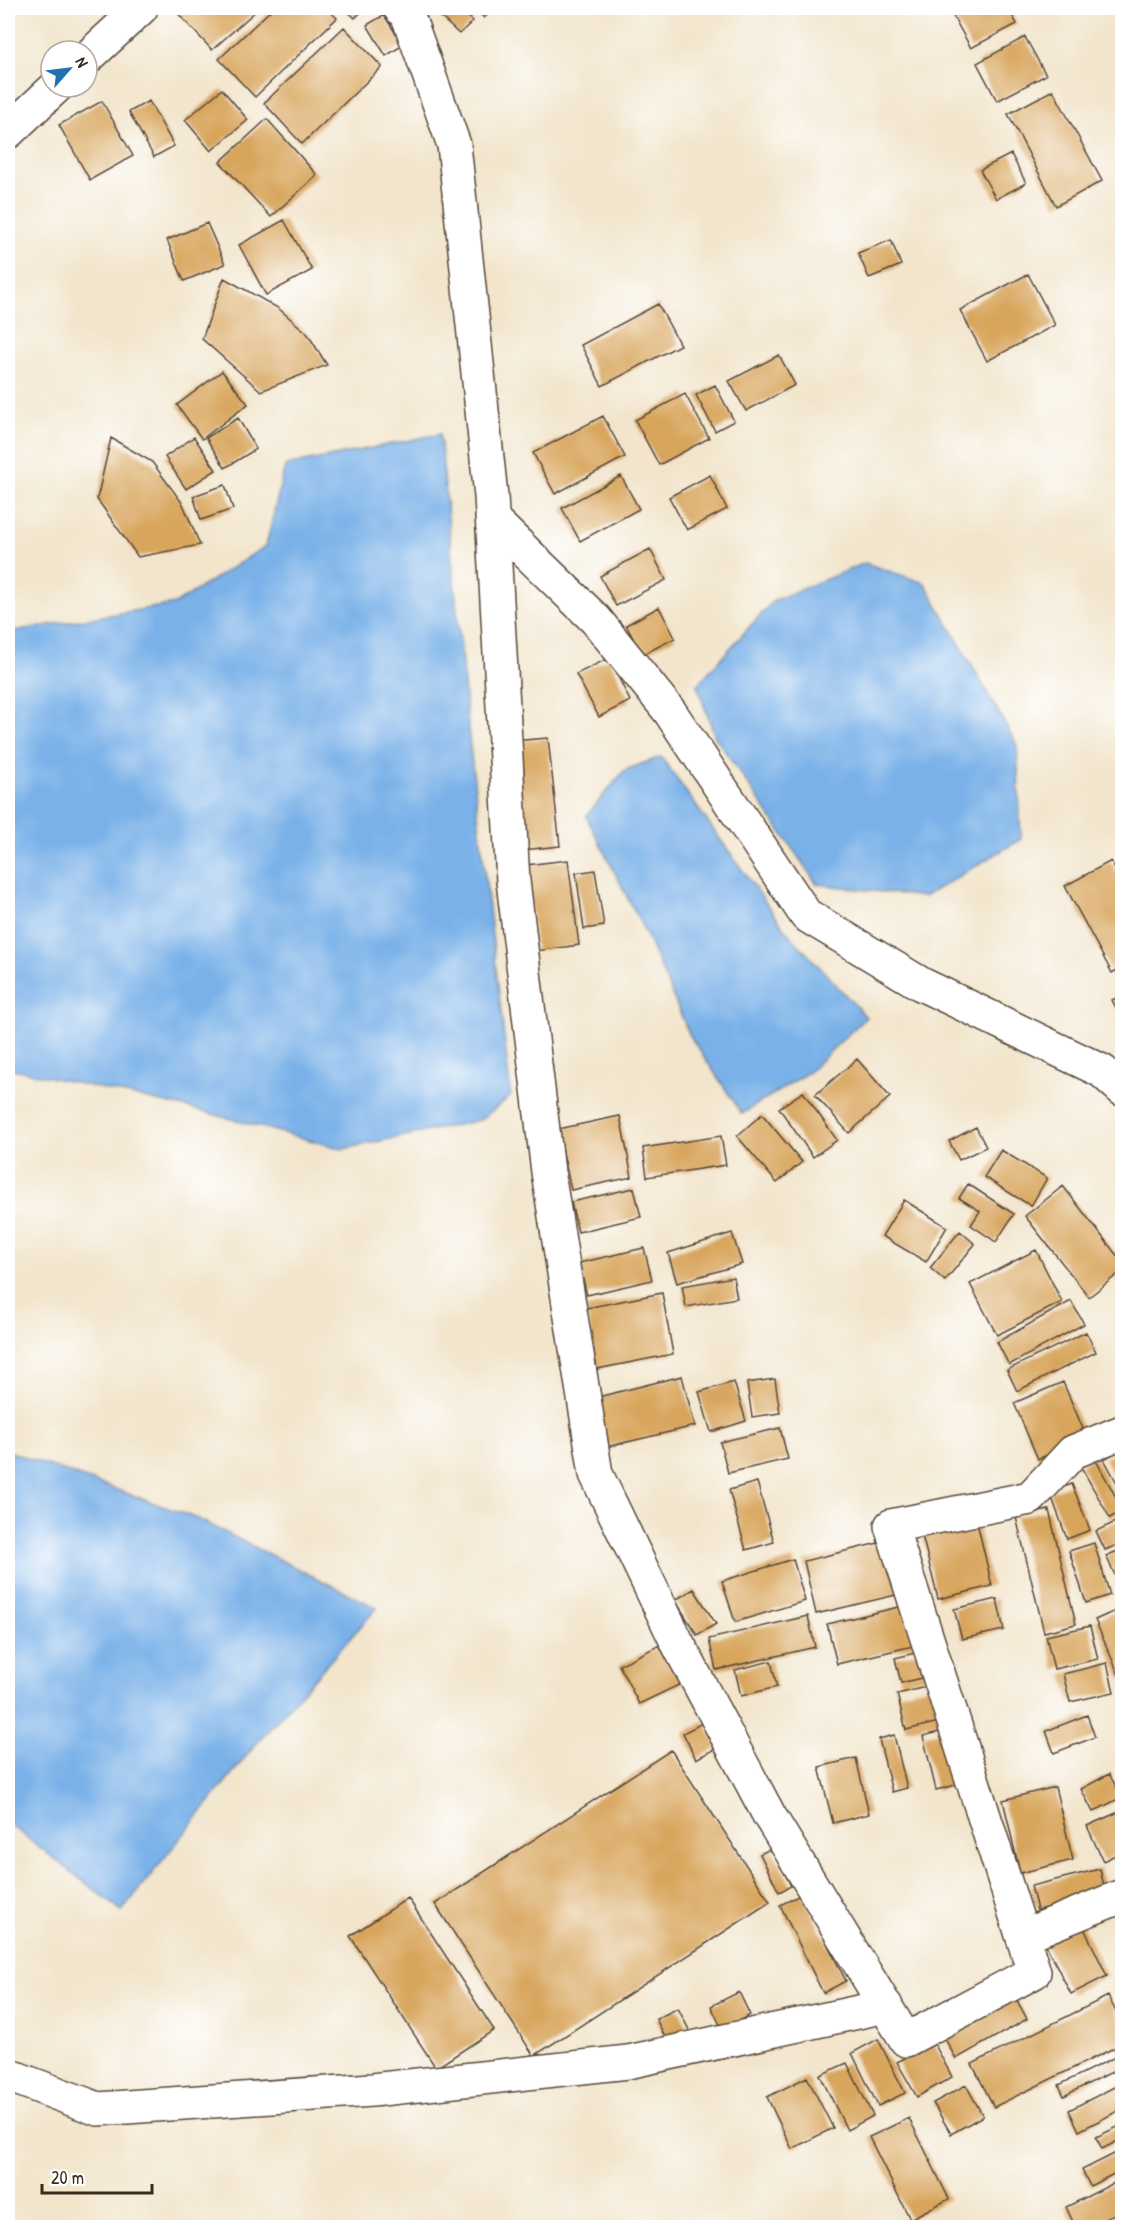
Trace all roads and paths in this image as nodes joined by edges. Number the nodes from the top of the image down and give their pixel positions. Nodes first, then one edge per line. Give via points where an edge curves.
1 (141, 8) edge
2 (400, 8) edge
3 (99, 47) edge
4 (43, 99) edge
5 (8, 132) edge
6 (492, 519) junction
7 (1122, 1089) edge
8 (1122, 1432) edge
9 (1122, 1896) edge
10 (1023, 1936) junction
11 (886, 2006) junction
12 (8, 2075) edge

1 - 3 street
2 - 6 street via 408,16 454,145
4 - 5 street
6 - 7 street via 596,620 670,712 806,915 921,984 1102,1071
6 - 11 street via 513,881 548,1172 596,1474 677,1642 769,1815
8 - 10 street via 1072,1452 1030,1498 891,1526
9 - 10 street
10 - 11 street via 1034,1972 906,2040
11 - 12 street via 628,2062 372,2090 98,2109

